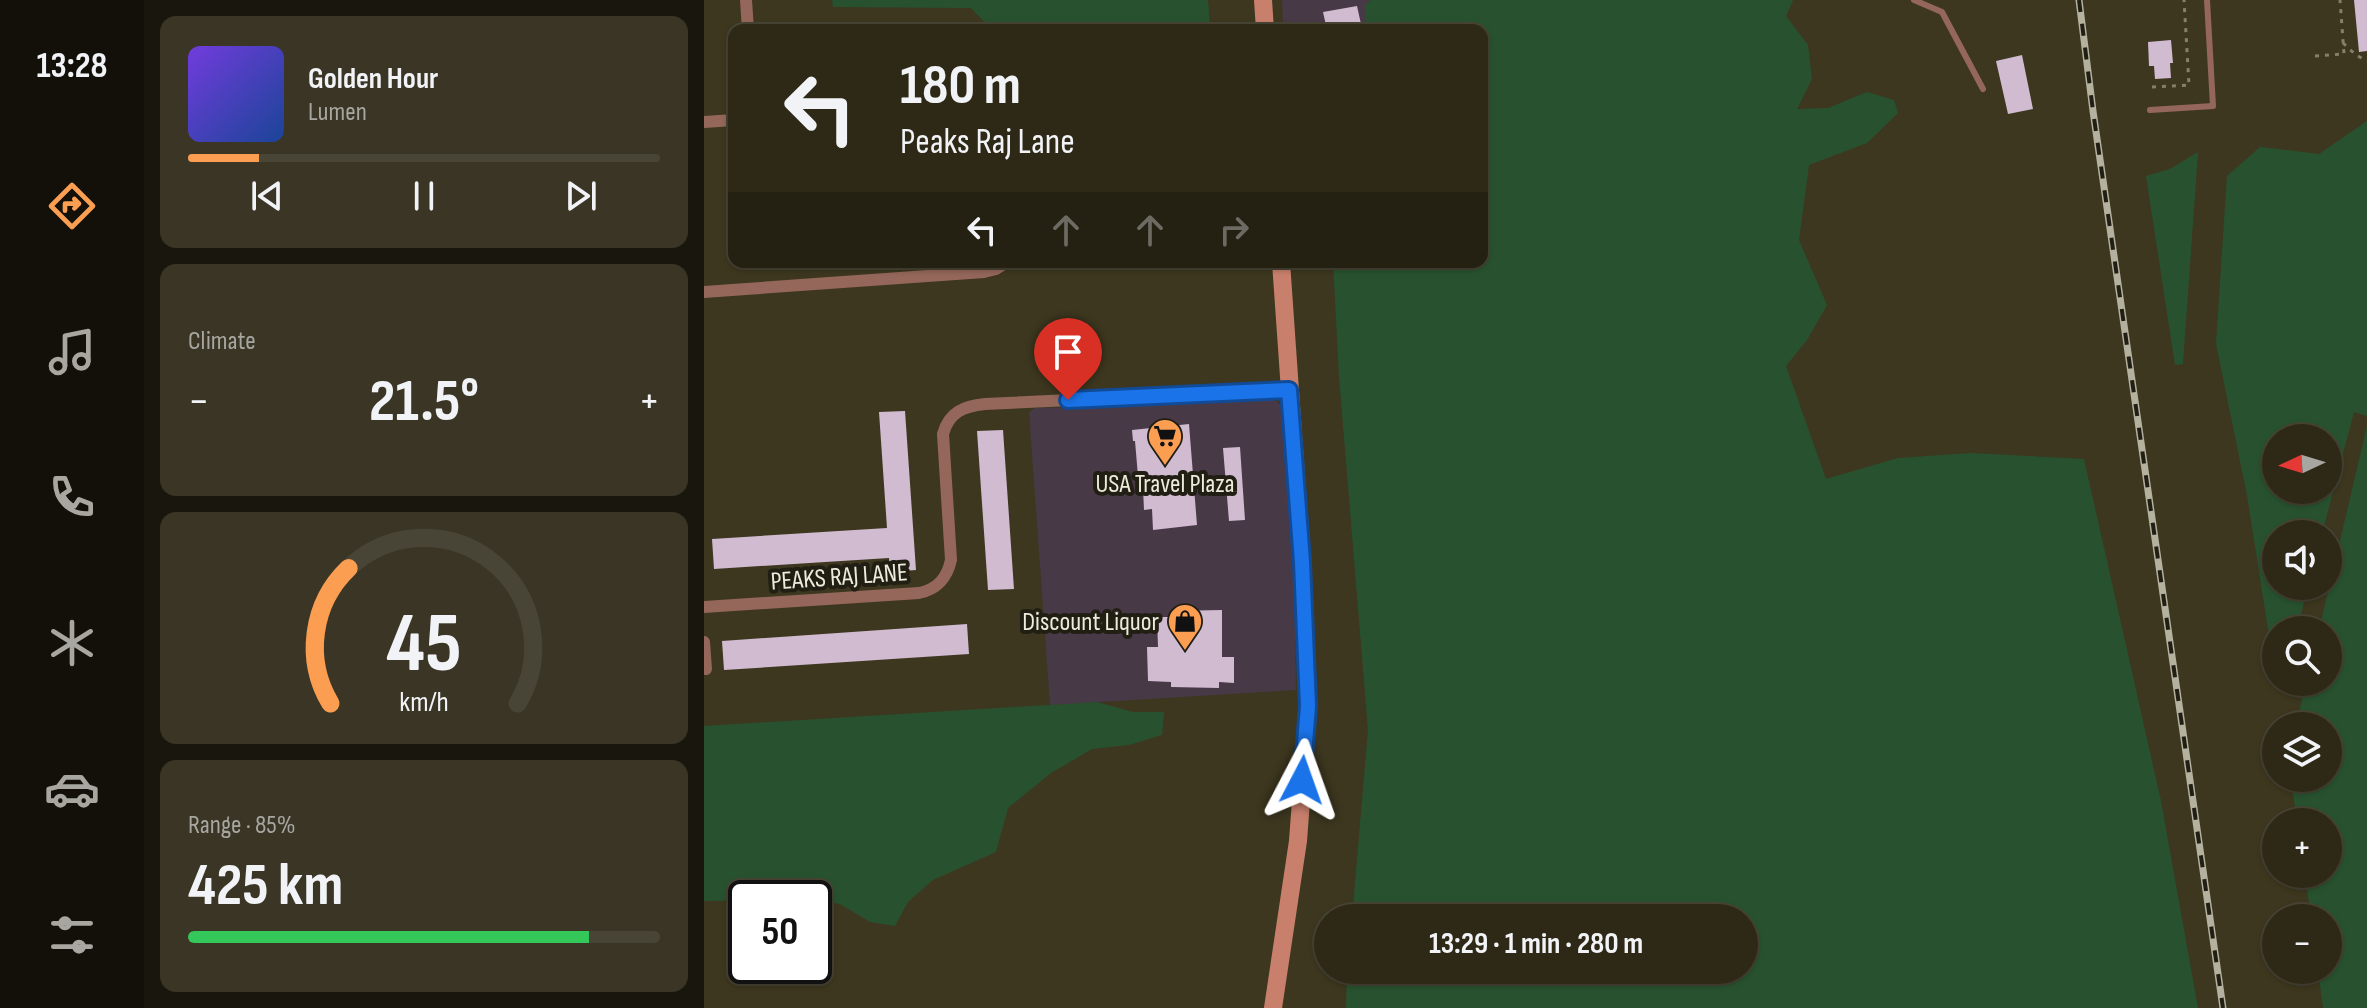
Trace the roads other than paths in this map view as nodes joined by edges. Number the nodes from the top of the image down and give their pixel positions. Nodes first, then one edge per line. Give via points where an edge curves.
1 (746, 0) edge
2 (1263, 0) edge
3 (1914, 0) edge
4 (2207, 0) edge
5 (748, 24) edge
6 (1265, 24) edge
7 (1983, 89) dead end
8 (2150, 110) dead end
9 (728, 120) edge
10 (704, 122) edge
11 (998, 268) edge
12 (1281, 268) edge
13 (704, 292) edge
14 (1289, 390) junction
15 (704, 607) edge
16 (704, 642) edge
17 (706, 669) edge
18 (1273, 1008) edge

1 - 5 street
2 - 6 main road
3 - 7 lane via 1942,12
4 - 8 lane via 2213,106
9 - 10 street
11 - 13 street
12 - 14 main road
14 - 15 street, PEAKS RAJ LANE via 963,408 949,418 942,439 951,560 936,587 919,593
14 - 18 main road via 1308,706 1298,841
16 - 17 street

